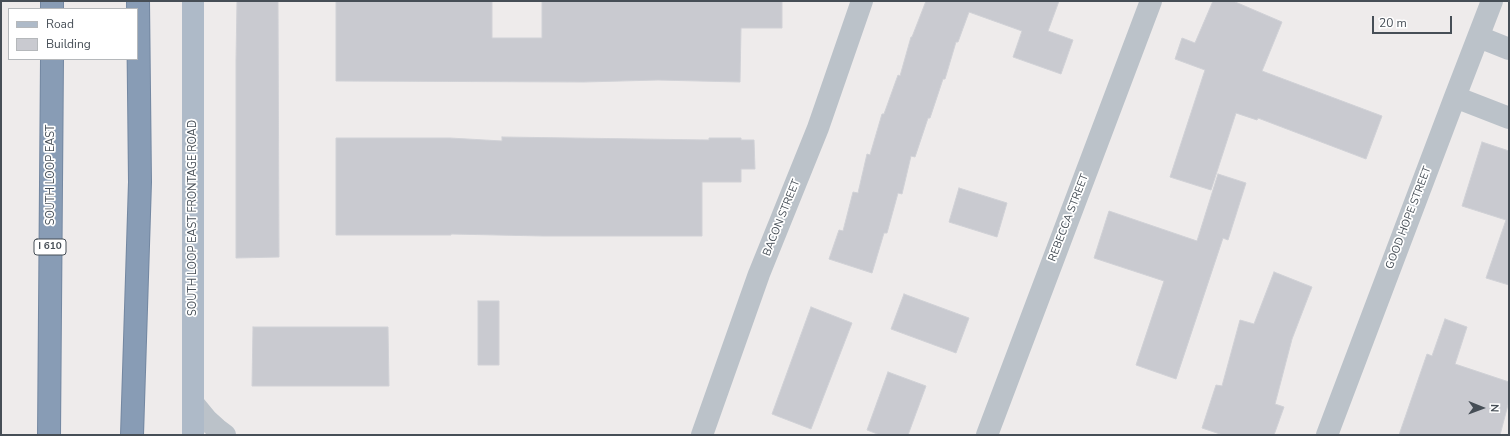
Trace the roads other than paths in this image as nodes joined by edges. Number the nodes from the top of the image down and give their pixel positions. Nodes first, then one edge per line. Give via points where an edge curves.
1 (138, 1) edge
2 (193, 1) edge
3 (862, 1) edge
4 (1151, 1) edge
5 (1492, 1) edge
6 (1479, 37) junction
7 (1509, 49) edge
8 (52, 60) edge
9 (1455, 97) junction
10 (1509, 118) edge
11 (193, 403) junction
12 (49, 435) edge
13 (132, 435) edge
14 (193, 435) edge
15 (226, 435) edge
16 (702, 435) edge
17 (987, 435) edge
18 (1327, 435) edge

1 - 13 highway via 140,182
2 - 11 main road, SOUTH LOOP EAST FRONTAGE ROAD
3 - 16 street, BACON STREET via 818,128 759,274
4 - 17 street, REBECCA STREET
5 - 6 street, GOOD HOPE STREET
6 - 7 street
6 - 9 street, GOOD HOPE STREET
8 - 12 highway, SOUTH LOOP EAST / I 610
9 - 10 street
9 - 18 street, GOOD HOPE STREET
11 - 14 main road, SOUTH LOOP EAST FRONTAGE ROAD
11 - 15 street

